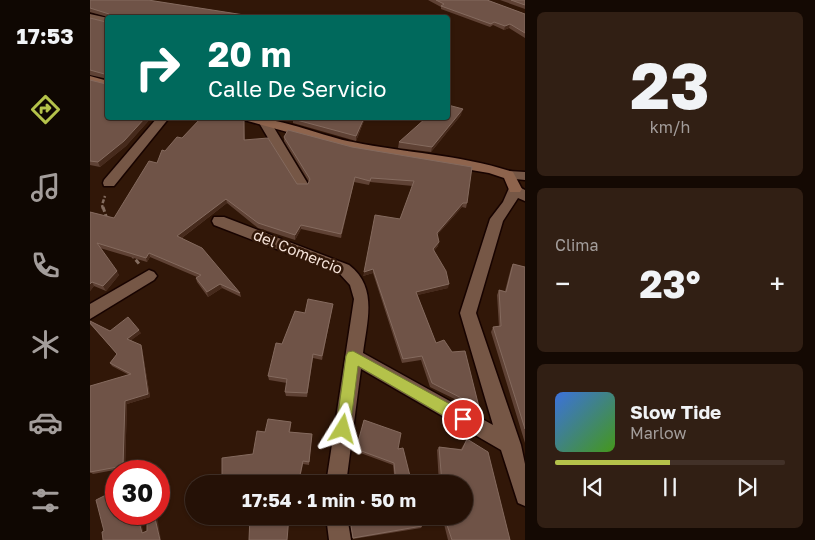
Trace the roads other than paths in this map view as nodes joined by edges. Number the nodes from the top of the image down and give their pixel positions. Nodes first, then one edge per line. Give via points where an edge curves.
1 (90, 17) edge
2 (105, 20) edge
3 (90, 79) edge
4 (105, 83) edge
5 (161, 120) edge
6 (266, 120) edge
7 (268, 120) edge
8 (108, 184) road end
9 (302, 184) edge
10 (519, 184) edge
11 (219, 221) dead end
12 (149, 276) road end
13 (90, 312) edge
14 (353, 356) junction
15 (511, 446) junction
16 (337, 475) edge
17 (525, 496) edge
18 (338, 525) edge
19 (340, 540) edge

1 - 2 street
3 - 4 street
5 - 8 street
6 - 9 street
7 - 10 street via 352,146 491,169
10 - 15 street via 509,204 496,219 468,313
11 - 14 street, del Comercio via 344,269 355,277 362,299
12 - 13 street
14 - 15 street
14 - 16 street
15 - 17 street
18 - 19 street

